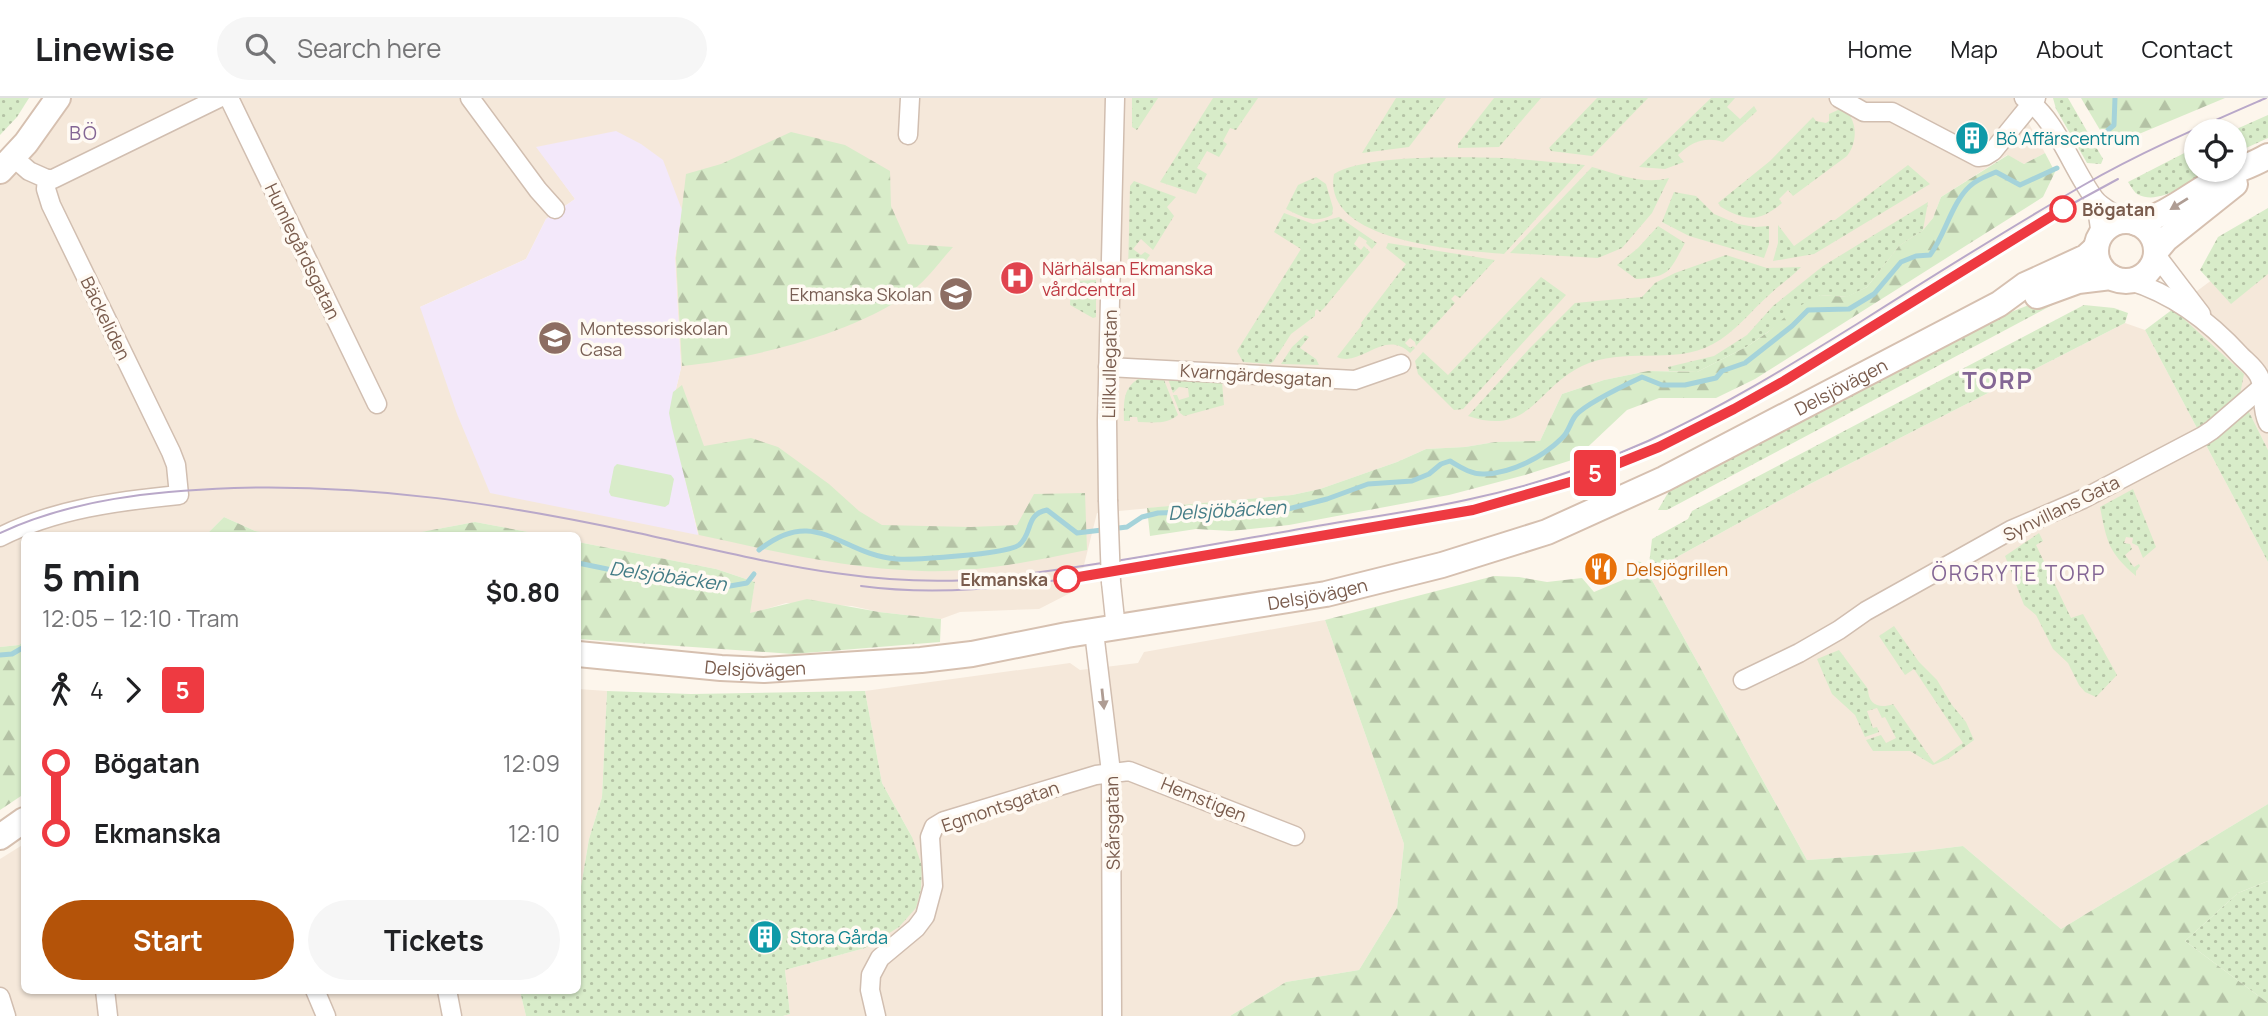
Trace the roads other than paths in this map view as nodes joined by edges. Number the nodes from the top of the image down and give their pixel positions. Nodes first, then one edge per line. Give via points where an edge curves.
1 (58, 98) edge
2 (219, 98) edge
3 (229, 98) edge
4 (470, 98) edge
5 (910, 98) edge
6 (1115, 98) edge
7 (1839, 98) edge
8 (2031, 100) edge
9 (908, 135) dead end
10 (2259, 162) edge
11 (7, 164) edge
12 (47, 179) junction
13 (2096, 202) junction
14 (555, 209) dead end
15 (2130, 222) junction
16 (2098, 241) junction
17 (2156, 253) junction
18 (2120, 279) junction
19 (1999, 304) junction
20 (2207, 323) junction
21 (1401, 364) dead end
22 (1108, 367) junction
23 (2265, 388) edge
24 (377, 404) dead end
25 (2268, 423) edge
26 (0, 537) edge
27 (1105, 630) junction
28 (581, 654) edge
29 (1743, 680) dead end
30 (1111, 772) junction
31 (21, 822) edge
32 (1295, 836) dead end
33 (0, 837) edge
34 (105, 994) edge
35 (318, 994) edge
36 (448, 994) edge
37 (0, 997) edge
38 (6, 1016) edge
39 (108, 1016) edge
40 (326, 1016) edge
41 (452, 1016) edge
42 (876, 1016) edge
43 (1112, 1016) edge

1 - 11 street
2 - 12 street
3 - 24 street, Humlegårdsgatan
4 - 14 street
5 - 9 street
6 - 22 street, Lillkullegatan
7 - 8 street via 1864,113 1892,113 1978,157 1993,151
8 - 13 street
10 -> 15 street via 2224,176 2152,219
10 - 17 street via 2166,239
11 - 12 street
12 - 26 street, Bäckeliden via 51,205 171,452 179,495 82,508
13 - 15 street
13 - 16 street
15 - 16 street via 2111,225
15 - 17 street via 2151,235
16 - 18 street via 2098,263
16 - 19 street, Delsjövägen via 2086,257 2025,285
17 - 18 street via 2148,271 2138,279
17 - 20 street
18 - 19 street, Delsjövägen via 2078,281
18 - 20 street via 2146,286
19 - 27 street, Delsjövägen via 1664,479 1519,542 1326,594
20 - 23 street via 2258,374
21 - 22 street, Kvarngärdesgatan via 1355,380
22 - 27 street, Lillkullegatan, bridge via 1111,582
23 - 25 street via 2261,402
23 - 29 street, Synvillans Gata via 2203,436 2083,499 2011,530 1799,653
27 - 28 street, Delsjövägen via 947,657 789,670
27 -> 30 street, Skårsgatan
30 - 32 street, Hemstigen via 1136,772
30 - 42 street, Egmontsgatan via 934,827 929,907 916,928 873,969 870,990
30 - 43 street, Skårsgatan
31 - 33 street
34 - 39 street
35 - 40 street
36 - 41 street
37 - 38 street

